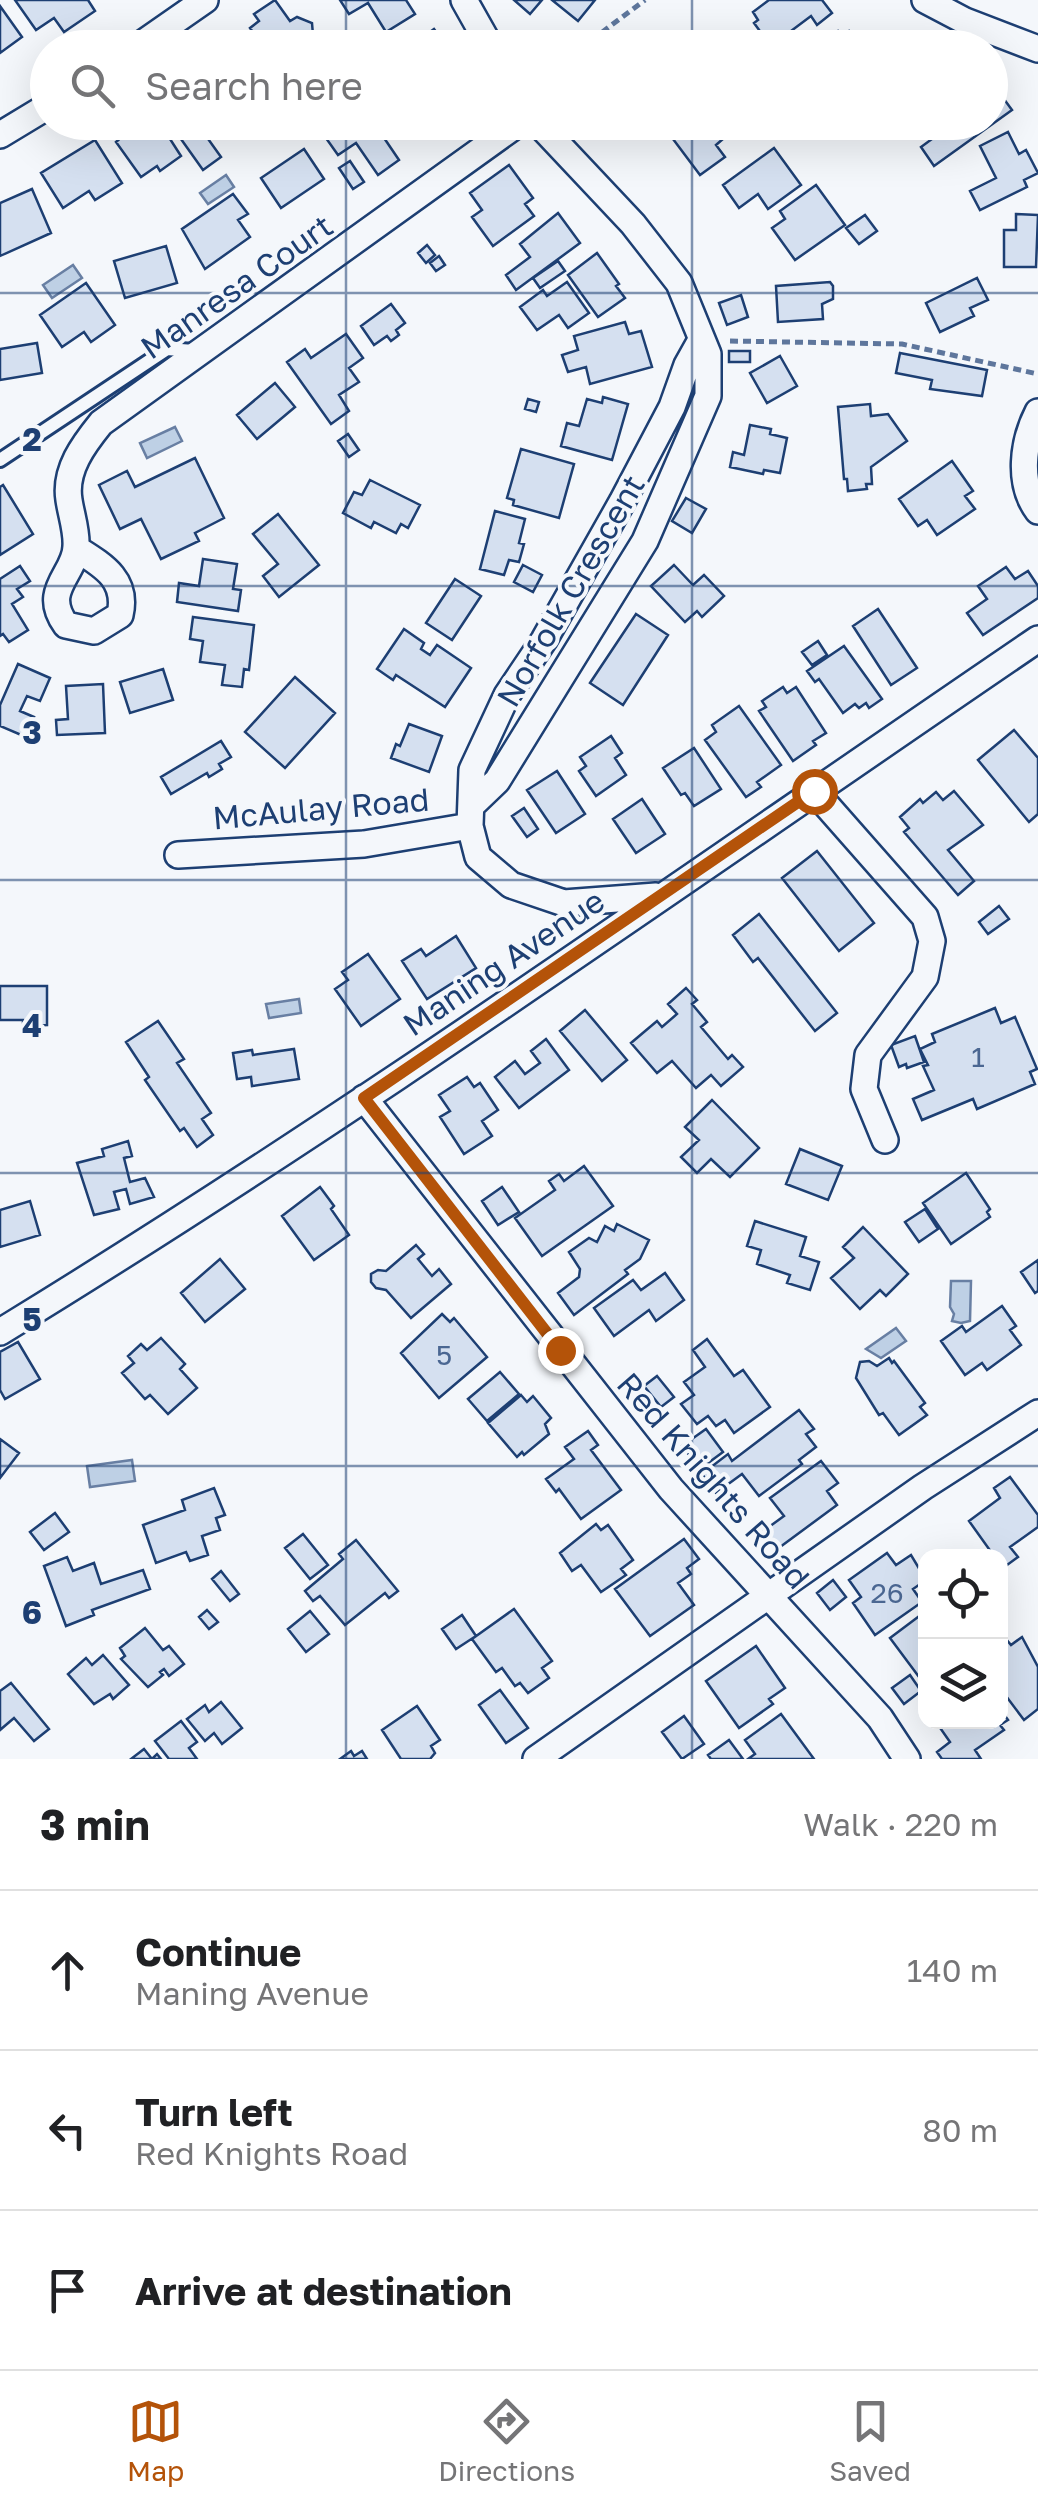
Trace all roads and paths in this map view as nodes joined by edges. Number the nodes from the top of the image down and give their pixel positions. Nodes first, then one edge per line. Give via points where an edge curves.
1 (205, 0) edge
2 (464, 0) edge
3 (644, 0) edge
4 (925, 0) edge
5 (162, 30) edge
6 (481, 30) edge
7 (605, 30) edge
8 (989, 30) edge
9 (1008, 37) edge
10 (1038, 49) edge
11 (30, 117) edge
12 (0, 135) edge
13 (495, 140) edge
14 (555, 140) edge
15 (701, 340) junction
16 (201, 352) junction
17 (1038, 374) edge
18 (1038, 412) edge
19 (0, 460) edge
20 (1038, 511) edge
21 (77, 549) dead end
22 (1038, 639) edge
23 (814, 791) junction
24 (471, 815) junction
25 (178, 855) dead end
26 (662, 896) junction
27 (364, 1098) junction
28 (884, 1140) dead end
29 (0, 1332) edge
30 (1038, 1413) edge
31 (768, 1596) junction
32 (536, 1759) edge
33 (907, 1759) edge

1 - 5 street
2 - 6 street
3 - 7 path
4 - 8 street
9 - 10 street
11 - 12 street
13 - 16 street, Manresa Court
14 - 15 street, Norfolk Crescent via 680,283
15 - 17 path via 902,344
15 - 24 street, Norfolk Crescent via 622,502 492,724 472,770
15 - 24 street, Norfolk Crescent via 710,363 708,396 645,542
16 - 19 lane via 167,350
16 - 21 street, Manresa Court via 101,423 78,452 68,493
18 - 20 street via 1024,470
22 - 23 street, Maning Avenue
23 - 26 street, Maning Avenue
23 - 28 street via 924,917 932,941 925,977 868,1055 864,1089
24 - 25 street, McAulay Road via 364,844
24 - 26 street via 478,857 511,885 564,903
26 - 27 street, Maning Avenue
27 - 29 street, Maning Avenue
27 - 31 street, Red Knights Road via 671,1489
30 - 31 street
31 - 32 street
31 - 33 street, Red Knights Road via 880,1718

